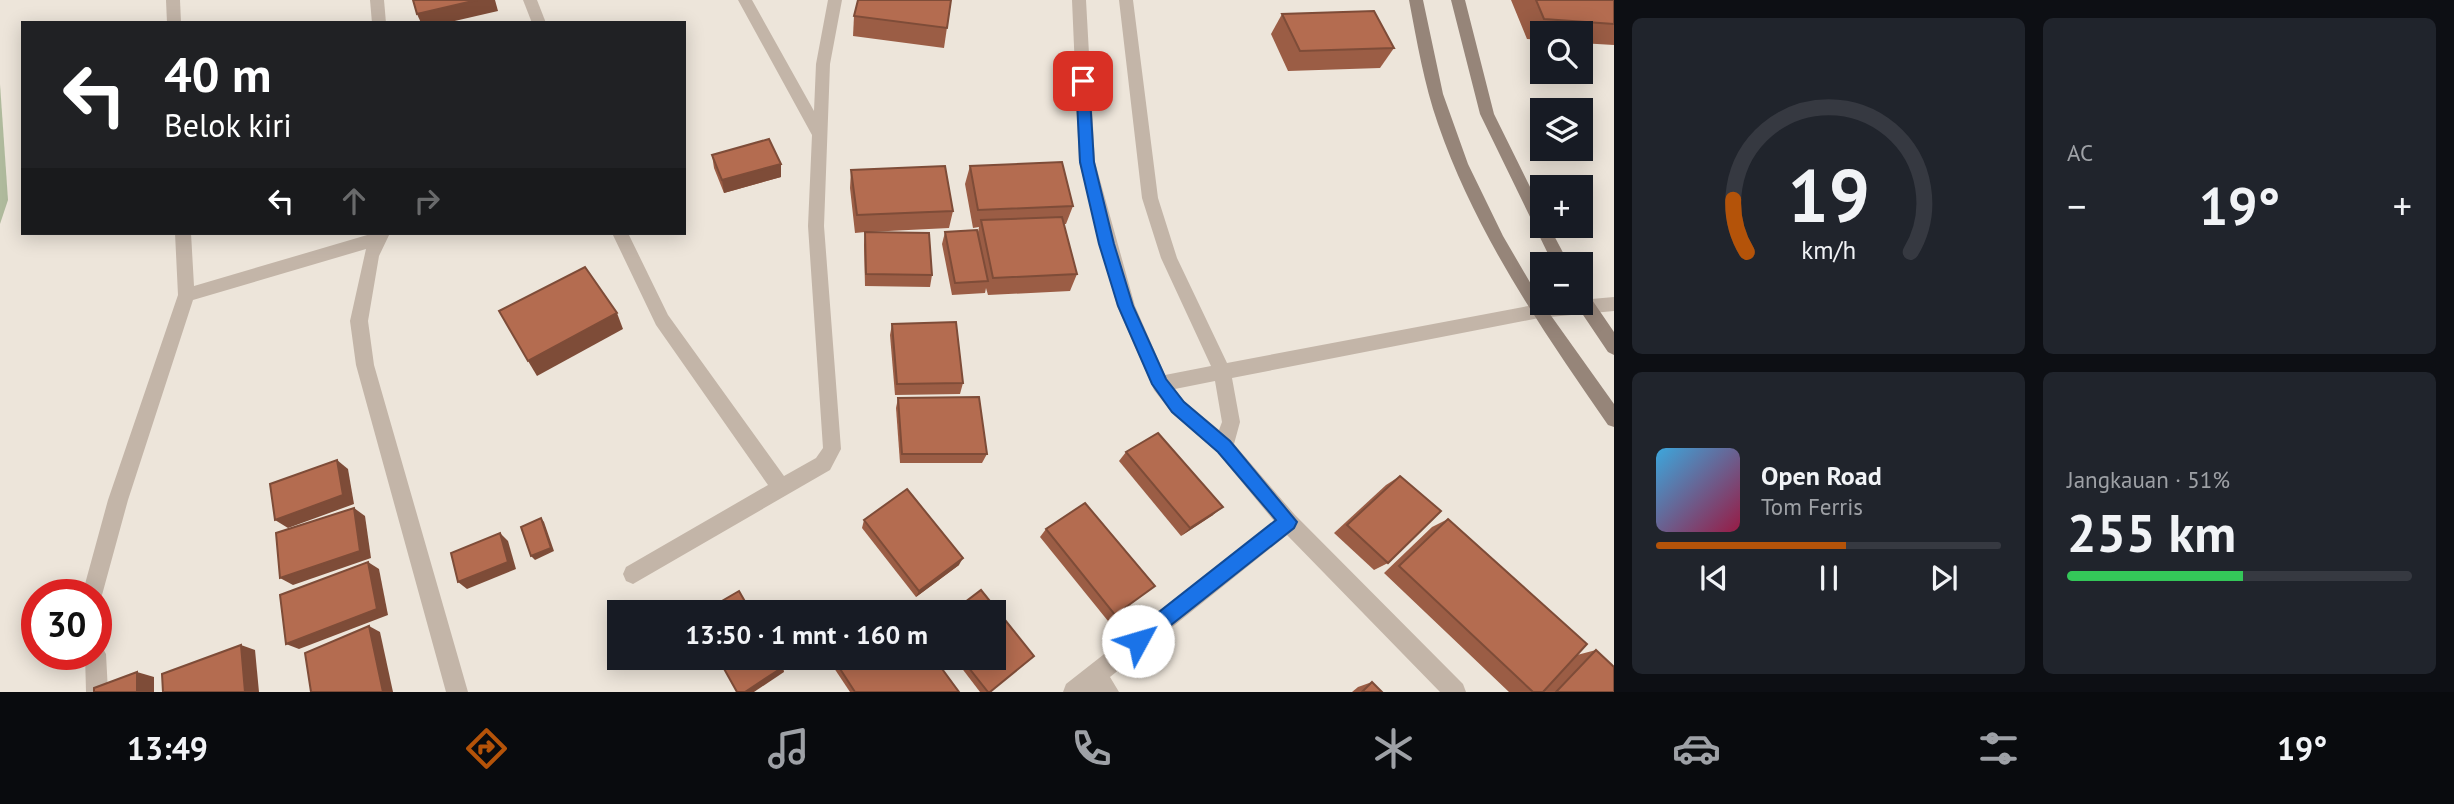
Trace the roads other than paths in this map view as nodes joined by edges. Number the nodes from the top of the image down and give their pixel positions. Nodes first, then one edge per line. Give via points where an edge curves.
1 (173, 0) edge
2 (377, 0) edge
3 (530, 0) edge
4 (745, 0) edge
5 (835, 0) edge
6 (1079, 0) edge
7 (1126, 0) edge
8 (1416, 0) edge
9 (1458, 0) edge
10 (174, 21) edge
11 (379, 21) edge
12 (538, 21) edge
13 (818, 132) junction
14 (183, 235) edge
15 (382, 235) edge
16 (621, 235) edge
17 (1555, 252) edge
18 (186, 295) junction
19 (1530, 296) edge
20 (1593, 302) edge
21 (1614, 304) edge
22 (1530, 314) edge
23 (1541, 315) edge
24 (1592, 315) edge
25 (1614, 347) edge
26 (1222, 372) junction
27 (1160, 384) junction
28 (1614, 419) edge
29 (1224, 446) junction
30 (782, 489) junction
31 (1288, 522) junction
32 (633, 574) dead end
33 (96, 579) edge
34 (96, 670) edge
35 (1102, 684) edge
36 (97, 692) edge
37 (457, 692) edge
38 (1074, 692) edge
39 (1455, 692) edge

1 - 10 street
2 - 11 street
3 - 12 street
4 - 13 street
5 - 13 street via 823,64
6 - 27 street via 1087,162 1126,306
7 - 26 street via 1150,198 1169,258
8 - 19 main road via 1445,125 1478,202
9 - 17 main road via 1487,114
13 - 30 street via 816,226 832,449 823,464
14 - 18 street
15 - 18 street
15 - 37 street via 371,256 359,321 365,365
16 - 30 street via 662,320
18 - 33 street via 117,500
20 - 21 street
22 - 26 street
23 - 28 main road
24 - 25 main road
26 - 27 street
26 - 29 street via 1231,422
27 - 29 street via 1178,407
29 - 31 street
30 - 32 street
31 - 35 street
31 - 39 street
34 - 36 street
35 - 38 street

